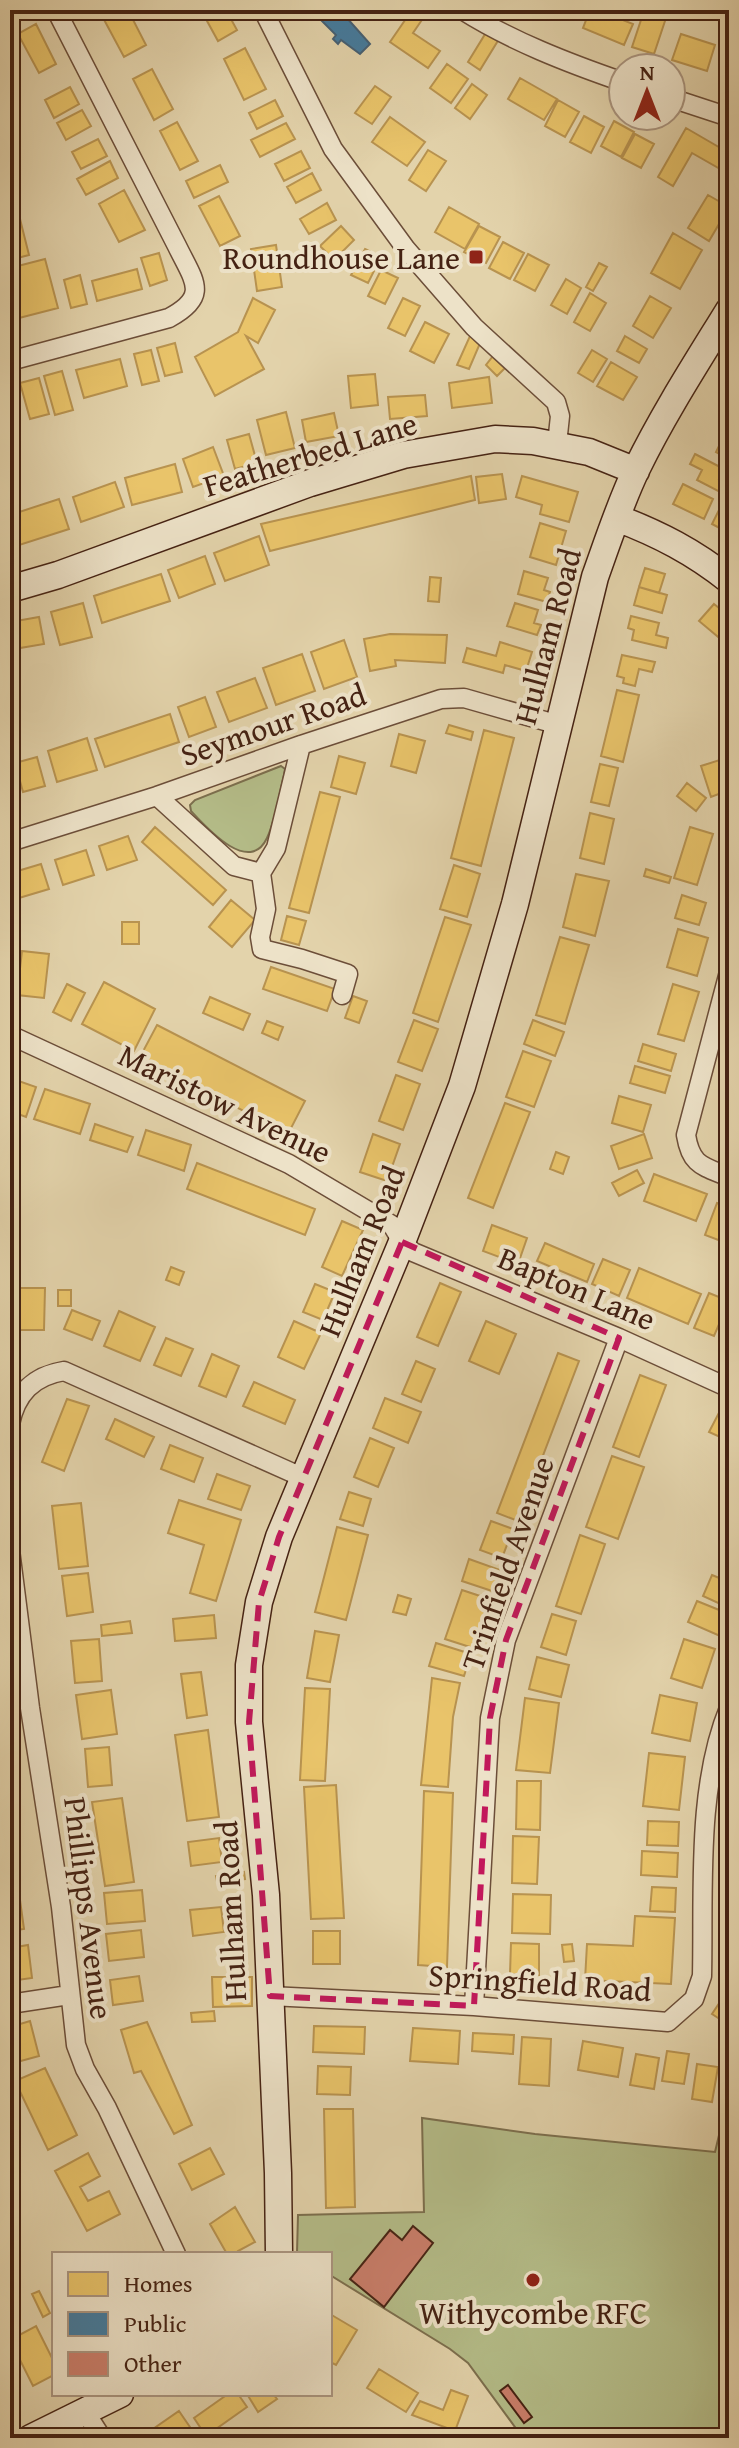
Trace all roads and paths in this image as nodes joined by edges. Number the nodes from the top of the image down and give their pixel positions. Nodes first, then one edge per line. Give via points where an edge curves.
1 (56, 10) edge
2 (263, 10) edge
3 (462, 10) edge
4 (483, 16) edge
5 (607, 76) edge
6 (687, 103) edge
7 (729, 117) edge
8 (729, 310) edge
9 (10, 361) edge
10 (557, 444) junction
11 (636, 471) junction
12 (617, 518) junction
13 (729, 580) edge
14 (10, 589) edge
15 (559, 725) junction
16 (301, 745) junction
17 (157, 796) junction
18 (10, 842) edge
19 (261, 873) junction
20 (729, 972) edge
21 (342, 995) dead end
22 (10, 1035) edge
23 (729, 1177) edge
24 (402, 1242) junction
25 (619, 1338) junction
26 (19, 1382) edge
27 (729, 1388) edge
28 (10, 1424) edge
29 (304, 1478) junction
30 (10, 1550) edge
31 (729, 1708) edge
32 (69, 1995) junction
33 (270, 1996) junction
34 (10, 2004) edge
35 (474, 2006) junction
36 (175, 2252) edge
37 (279, 2252) edge
38 (116, 2396) edge
39 (84, 2410) junction
40 (31, 2438) edge
41 (102, 2438) edge

1 - 9 street via 183,258 195,296 187,309 169,318
2 - 10 street via 333,149 406,249 474,327 556,402
3 - 4 street
4 - 5 street via 572,64
6 - 7 street
8 - 11 street, Hulham Road
10 - 11 street, Featherbed Lane
10 - 14 street, Featherbed Lane via 495,439 403,455
11 - 12 street, Hulham Road
12 - 13 street via 680,545
12 - 15 street, Hulham Road via 595,577
15 - 16 street, Seymour Road via 464,698 441,699
15 - 24 street, Hulham Road via 462,1086
16 - 17 street, Seymour Road
16 - 19 street via 276,848
17 - 18 street, Seymour Road
17 - 19 street via 234,866
19 - 21 street via 266,909 262,949 348,974
20 - 23 street via 686,1135 689,1153 699,1165
22 - 24 street, Maristow Avenue via 289,1164 392,1225
24 - 25 street, Bapton Lane via 413,1252
24 - 29 street, Hulham Road
25 - 27 street, Bapton Lane
25 - 35 street, Trinfield Avenue via 506,1640 490,1718
26 - 28 street
26 - 29 street via 64,1371 76,1375
29 - 33 street, Hulham Road via 263,1589 249,1665
30 - 32 street, Phillipps Avenue
31 - 35 street, Springfield Road via 711,1772 702,1976 694,1999 668,2022
32 - 34 street
32 - 36 street, Phillipps Avenue via 85,2069
33 - 35 street, Springfield Road
33 - 37 street, Hulham Road
38 - 39 street
39 - 40 street
39 - 41 street

